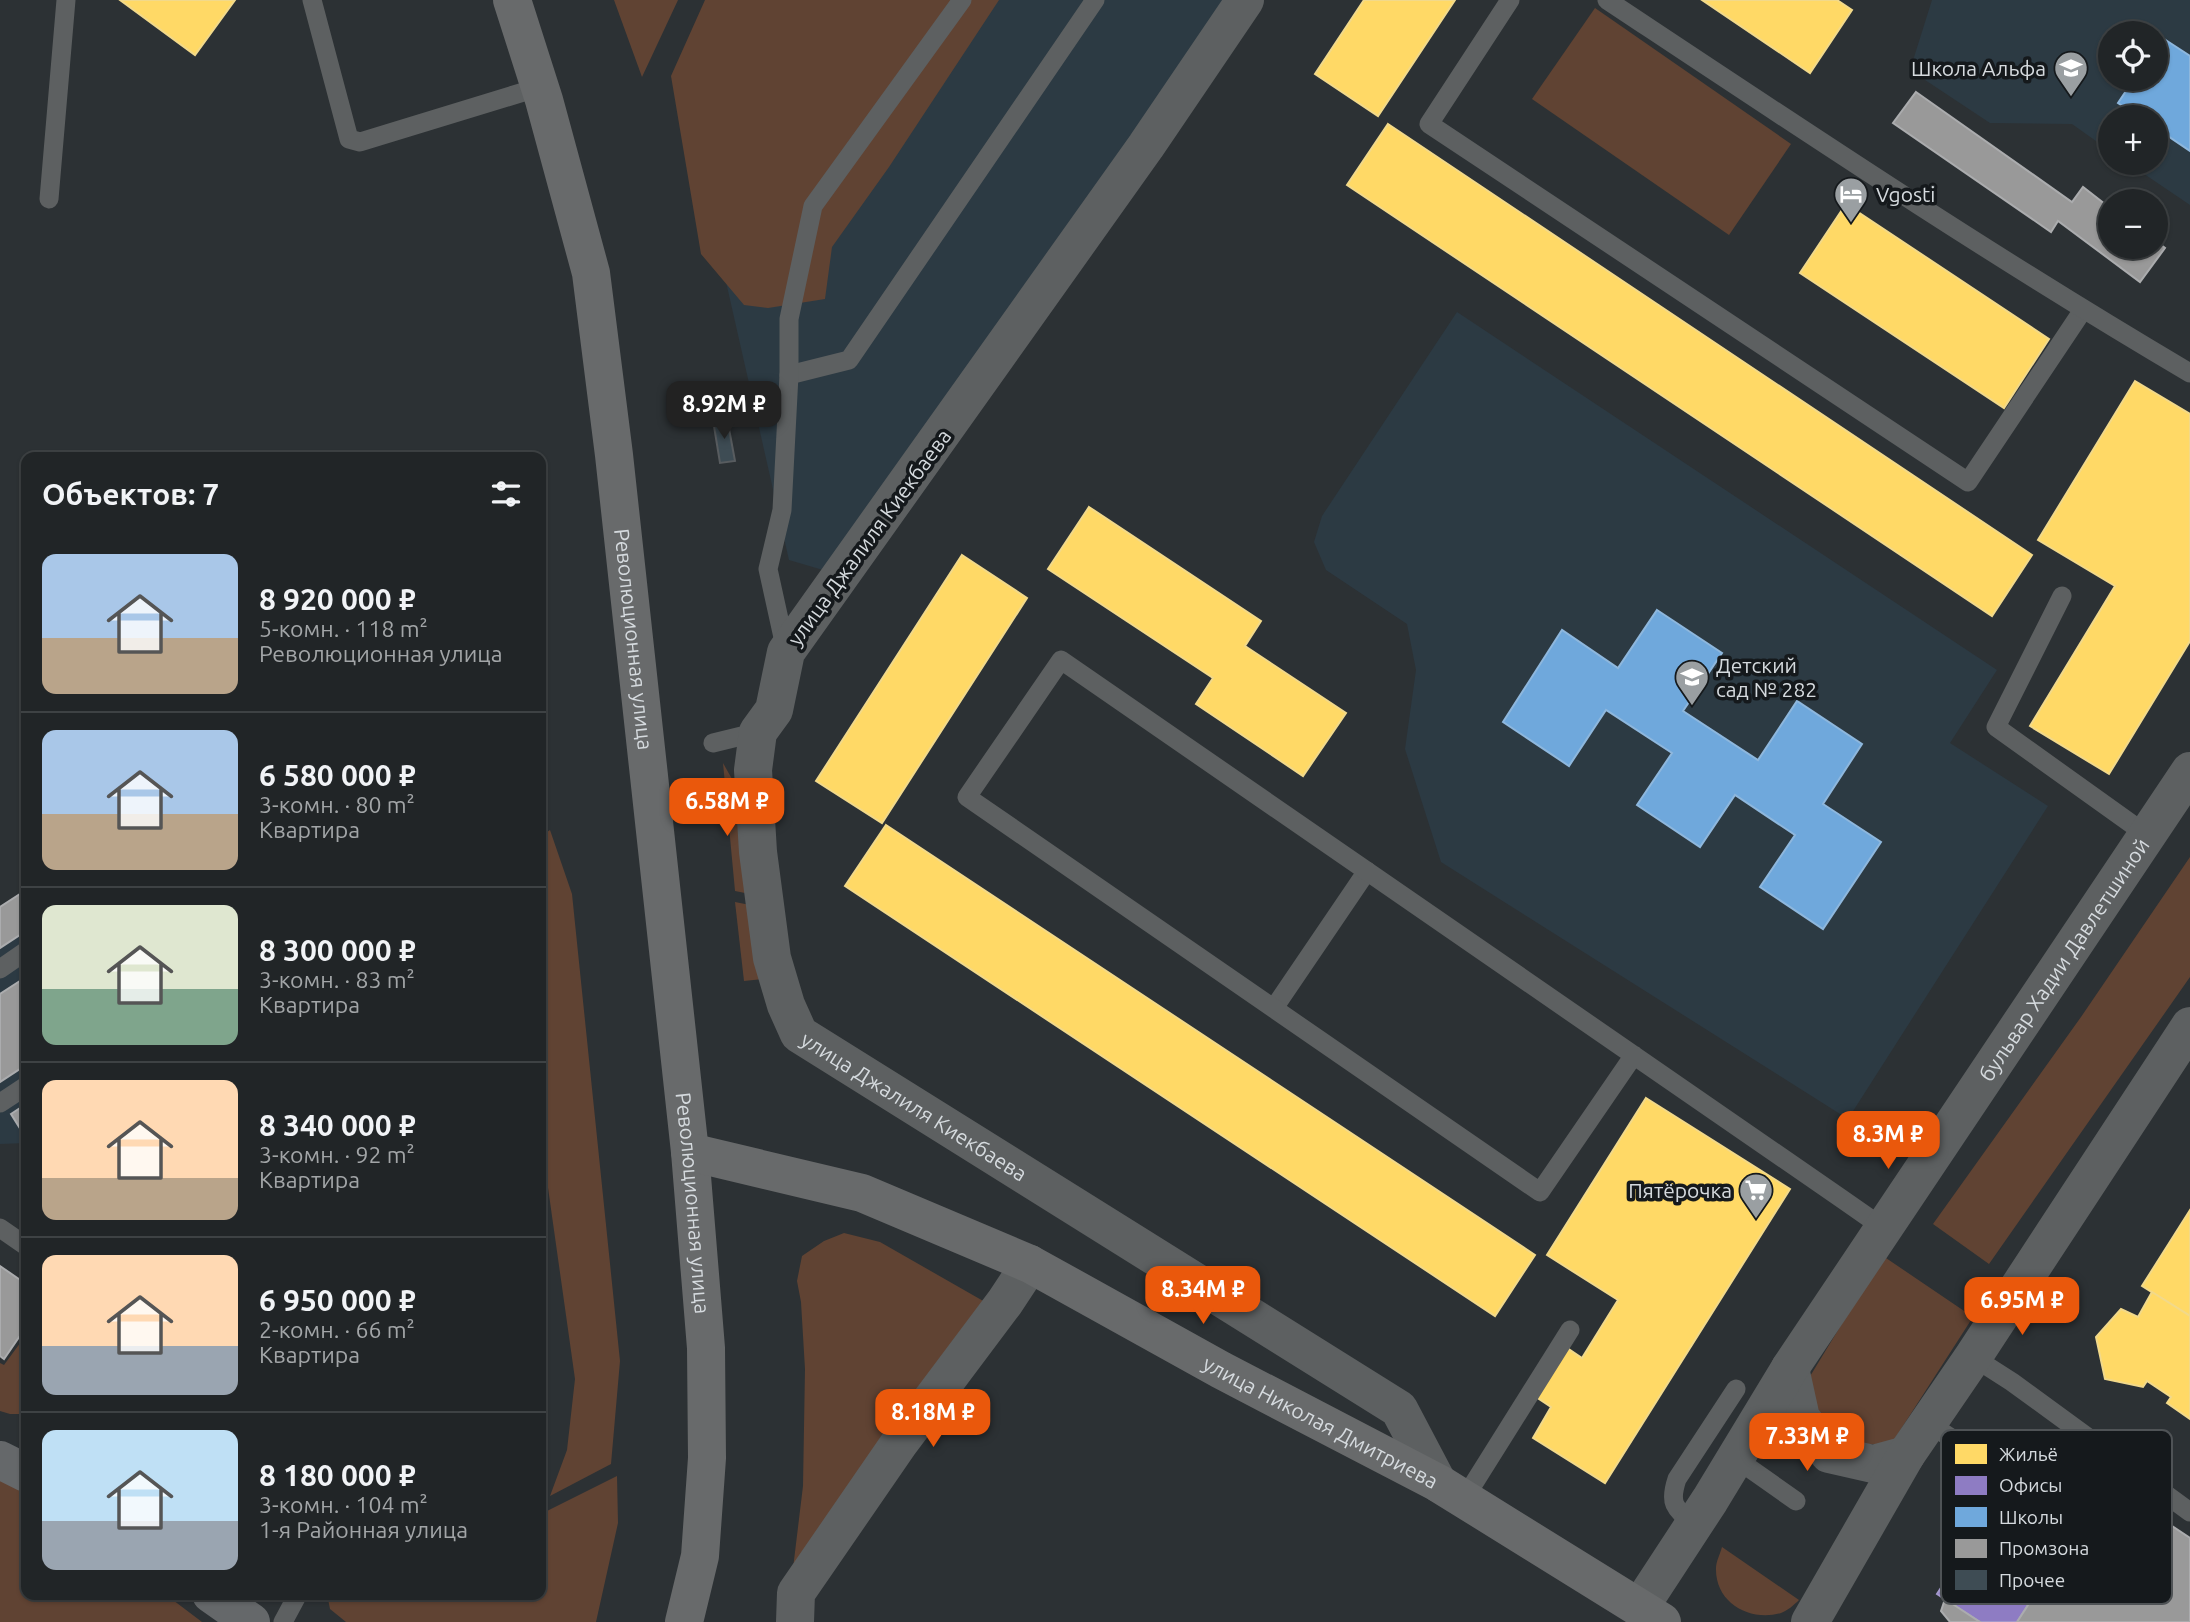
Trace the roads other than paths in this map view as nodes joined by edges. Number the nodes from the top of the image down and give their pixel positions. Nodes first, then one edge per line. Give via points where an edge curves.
1 (66, 0) edge
2 (312, 0) edge
3 (512, 0) edge
4 (962, 0) edge
5 (1095, 0) edge
6 (1245, 0) edge
7 (1510, 0) edge
8 (1607, 0) edge
9 (540, 87) junction
10 (49, 199) dead end
11 (2083, 310) junction
12 (2190, 373) edge
13 (789, 375) junction
14 (2062, 596) dead end
15 (786, 652) junction
16 (758, 732) junction
17 (713, 743) dead end
18 (2190, 771) edge
19 (2147, 835) junction
20 (1367, 871) junction
21 (21, 954) edge
22 (0, 969) edge
23 (1273, 1008) junction
24 (2190, 1026) edge
25 (1634, 1055) junction
26 (21, 1089) edge
27 (0, 1103) edge
28 (690, 1152) junction
29 (0, 1228) edge
30 (1885, 1228) junction
31 (21, 1243) edge
32 (1030, 1264) junction
33 (1570, 1330) dead end
34 (1973, 1357) junction
35 (1790, 1368) junction
36 (1736, 1389) dead end
37 (1928, 1423) junction
38 (2078, 1430) edge
39 (1941, 1431) edge
40 (1906, 1455) junction
41 (1735, 1458) junction
42 (0, 1460) edge
43 (21, 1470) edge
44 (1451, 1491) junction
45 (2172, 1499) edge
46 (1796, 1501) dead end
47 (2190, 1512) edge
48 (1693, 1523) junction
49 (220, 1600) edge
50 (295, 1600) edge
51 (1651, 1614) edge
52 (251, 1622) edge
53 (283, 1622) edge
54 (684, 1622) edge
55 (795, 1622) edge
56 (1810, 1622) edge

1 - 10 lane
2 - 9 lane via 349,139 360,142
3 - 9 main road, Революционная улица
4 - 13 lane via 813,206 789,319
5 - 13 lane via 849,360
6 - 15 street, улица Джалиля Киекбаева
7 - 11 lane via 1429,124 1968,482
8 - 11 lane
9 - 28 main road, Революционная улица via 591,273
11 - 12 lane
13 - 15 lane via 782,510 768,569
14 - 19 lane via 1996,727
15 - 16 street, улица Джалиля Киекбаева via 774,710
16 - 17 lane
16 - 44 street, улица Джалиля Киекбаева via 753,770 761,879 772,958 799,1034 1399,1409
18 - 19 street, бульвар Хадии Давлетшиной
19 - 30 street, бульвар Хадии Давлетшиной
20 - 23 lane
20 - 23 lane via 1061,660 967,797
20 - 25 lane
21 - 22 lane
23 - 25 lane via 1540,1192
24 - 34 street
25 - 30 lane
26 - 27 lane
28 - 32 main road, улица Николая Дмитриева via 862,1193
28 - 54 main road, Революционная улица via 706,1349 707,1458 700,1556
29 - 31 lane
30 - 35 street, бульвар Хадии Давлетшиной
32 - 44 main road, улица Николая Дмитриева
32 - 55 street via 796,1593
33 - 44 lane
34 - 37 street
34 - 38 lane
35 - 40 street via 1801,1418 1829,1454 1873,1464
35 - 41 street, бульвар Хадии Давлетшиной
36 - 48 lane via 1677,1479 1672,1494 1674,1505
37 - 39 lane
37 - 40 street
40 - 56 street
41 - 46 lane
41 - 48 street, бульвар Хадии Давлетшиной
42 - 43 main road
44 - 51 main road, улица Николая Дмитриева
45 - 47 lane
48 - 51 street, бульвар Хадии Давлетшиной
49 - 52 main road
50 - 53 lane

